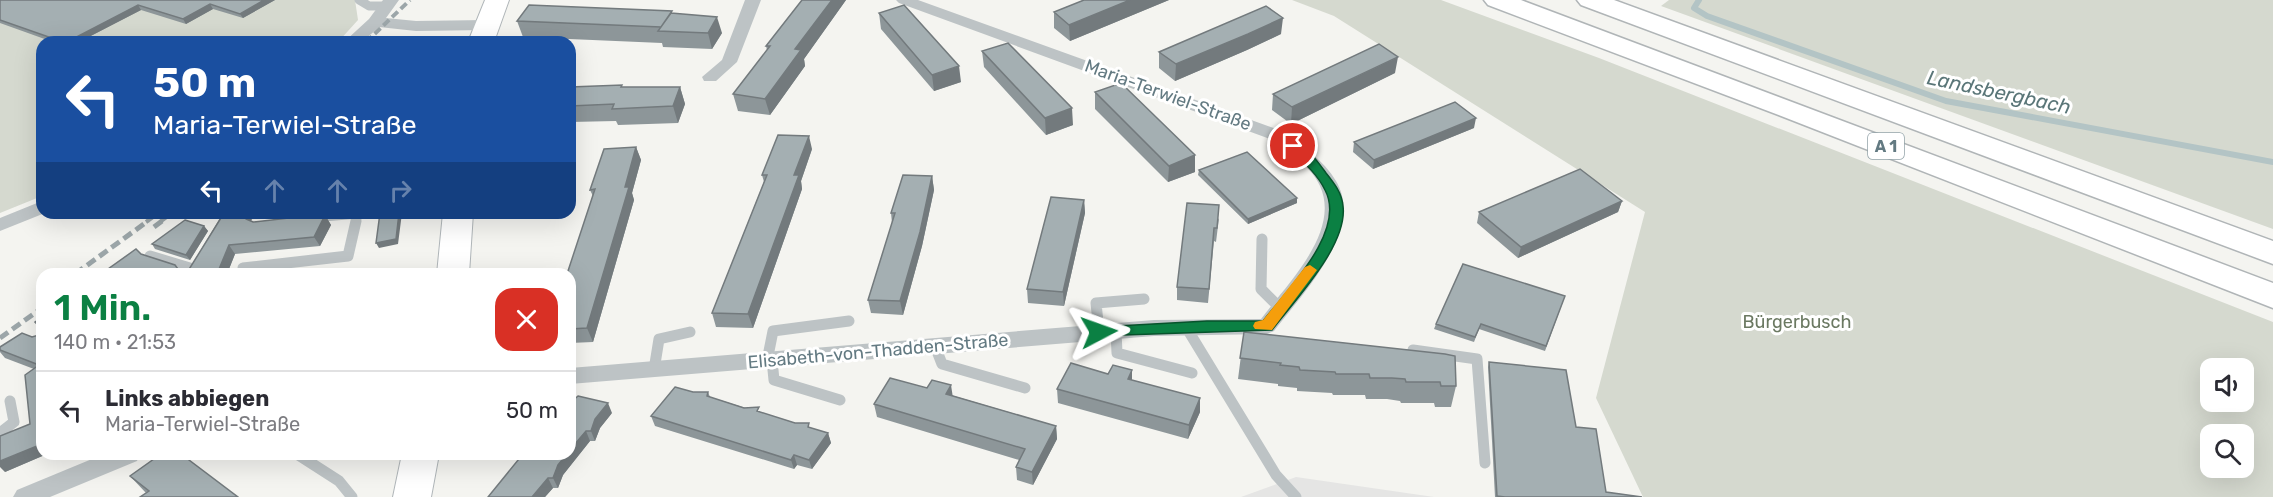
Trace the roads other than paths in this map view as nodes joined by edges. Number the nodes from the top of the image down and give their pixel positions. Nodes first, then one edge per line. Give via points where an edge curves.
1 (358, 0) edge
2 (497, 0) edge
3 (753, 0) edge
4 (904, 0) edge
5 (1497, 0) edge
6 (1590, 0) edge
7 (388, 3) edge
8 (375, 22) junction
9 (483, 34) edge
10 (359, 36) edge
11 (710, 77) dead end
12 (36, 210) edge
13 (357, 219) edge
14 (458, 219) edge
15 (0, 225) edge
16 (1262, 239) dead end
17 (2273, 253) edge
18 (150, 256) edge
19 (194, 268) edge
20 (243, 268) dead end
21 (453, 268) edge
22 (2273, 296) edge
23 (1144, 299) dead end
24 (1280, 308) junction
25 (849, 321) dead end
26 (1267, 326) joint
27 (1186, 327) junction
28 (690, 332) dead end
29 (1107, 332) junction
30 (935, 346) junction
31 (1413, 350) edge
32 (769, 361) junction
33 (654, 370) junction
34 (1192, 373) dead end
35 (576, 376) edge
36 (1025, 388) dead end
37 (840, 400) dead end
38 (10, 401) dead end
39 (0, 433) edge
40 (114, 460) edge
41 (306, 460) edge
42 (420, 460) edge
43 (1485, 463) dead end
44 (25, 497) edge
45 (352, 497) edge
46 (412, 497) edge
47 (1296, 497) edge

1 - 7 lane via 369,6
2 - 9 main road
3 - 11 street via 729,62
4 - 24 street, Maria-Terwiel-Straße via 1276,135 1293,146 1326,179 1337,206 1330,237 1319,258
5 - 22 highway, A 1
6 - 17 highway, A 1
7 - 8 street
8 - 9 street
8 - 10 street
12 - 15 street
13 - 20 lane via 348,256
14 - 21 main road
16 - 24 lane via 1261,289
18 - 19 lane
23 - 29 lane via 1096,303
24 - 26 street, Maria-Terwiel-Straße
25 - 32 lane via 773,331
26 - 27 street, Elisabeth-von-Thadden-Straße
27 - 29 street, Elisabeth-von-Thadden-Straße
27 - 47 lane via 1276,475
28 - 33 lane via 659,339
29 - 30 street, Elisabeth-von-Thadden-Straße
29 - 34 lane via 1117,353
30 - 32 street, Elisabeth-von-Thadden-Straße
30 - 36 lane via 942,364
31 - 43 lane via 1477,358
32 - 33 street, Elisabeth-von-Thadden-Straße
32 - 37 lane via 774,380
33 - 35 street, Elisabeth-von-Thadden-Straße
38 - 39 lane via 14,422
40 - 44 street
41 - 45 lane via 339,481
42 - 46 main road

